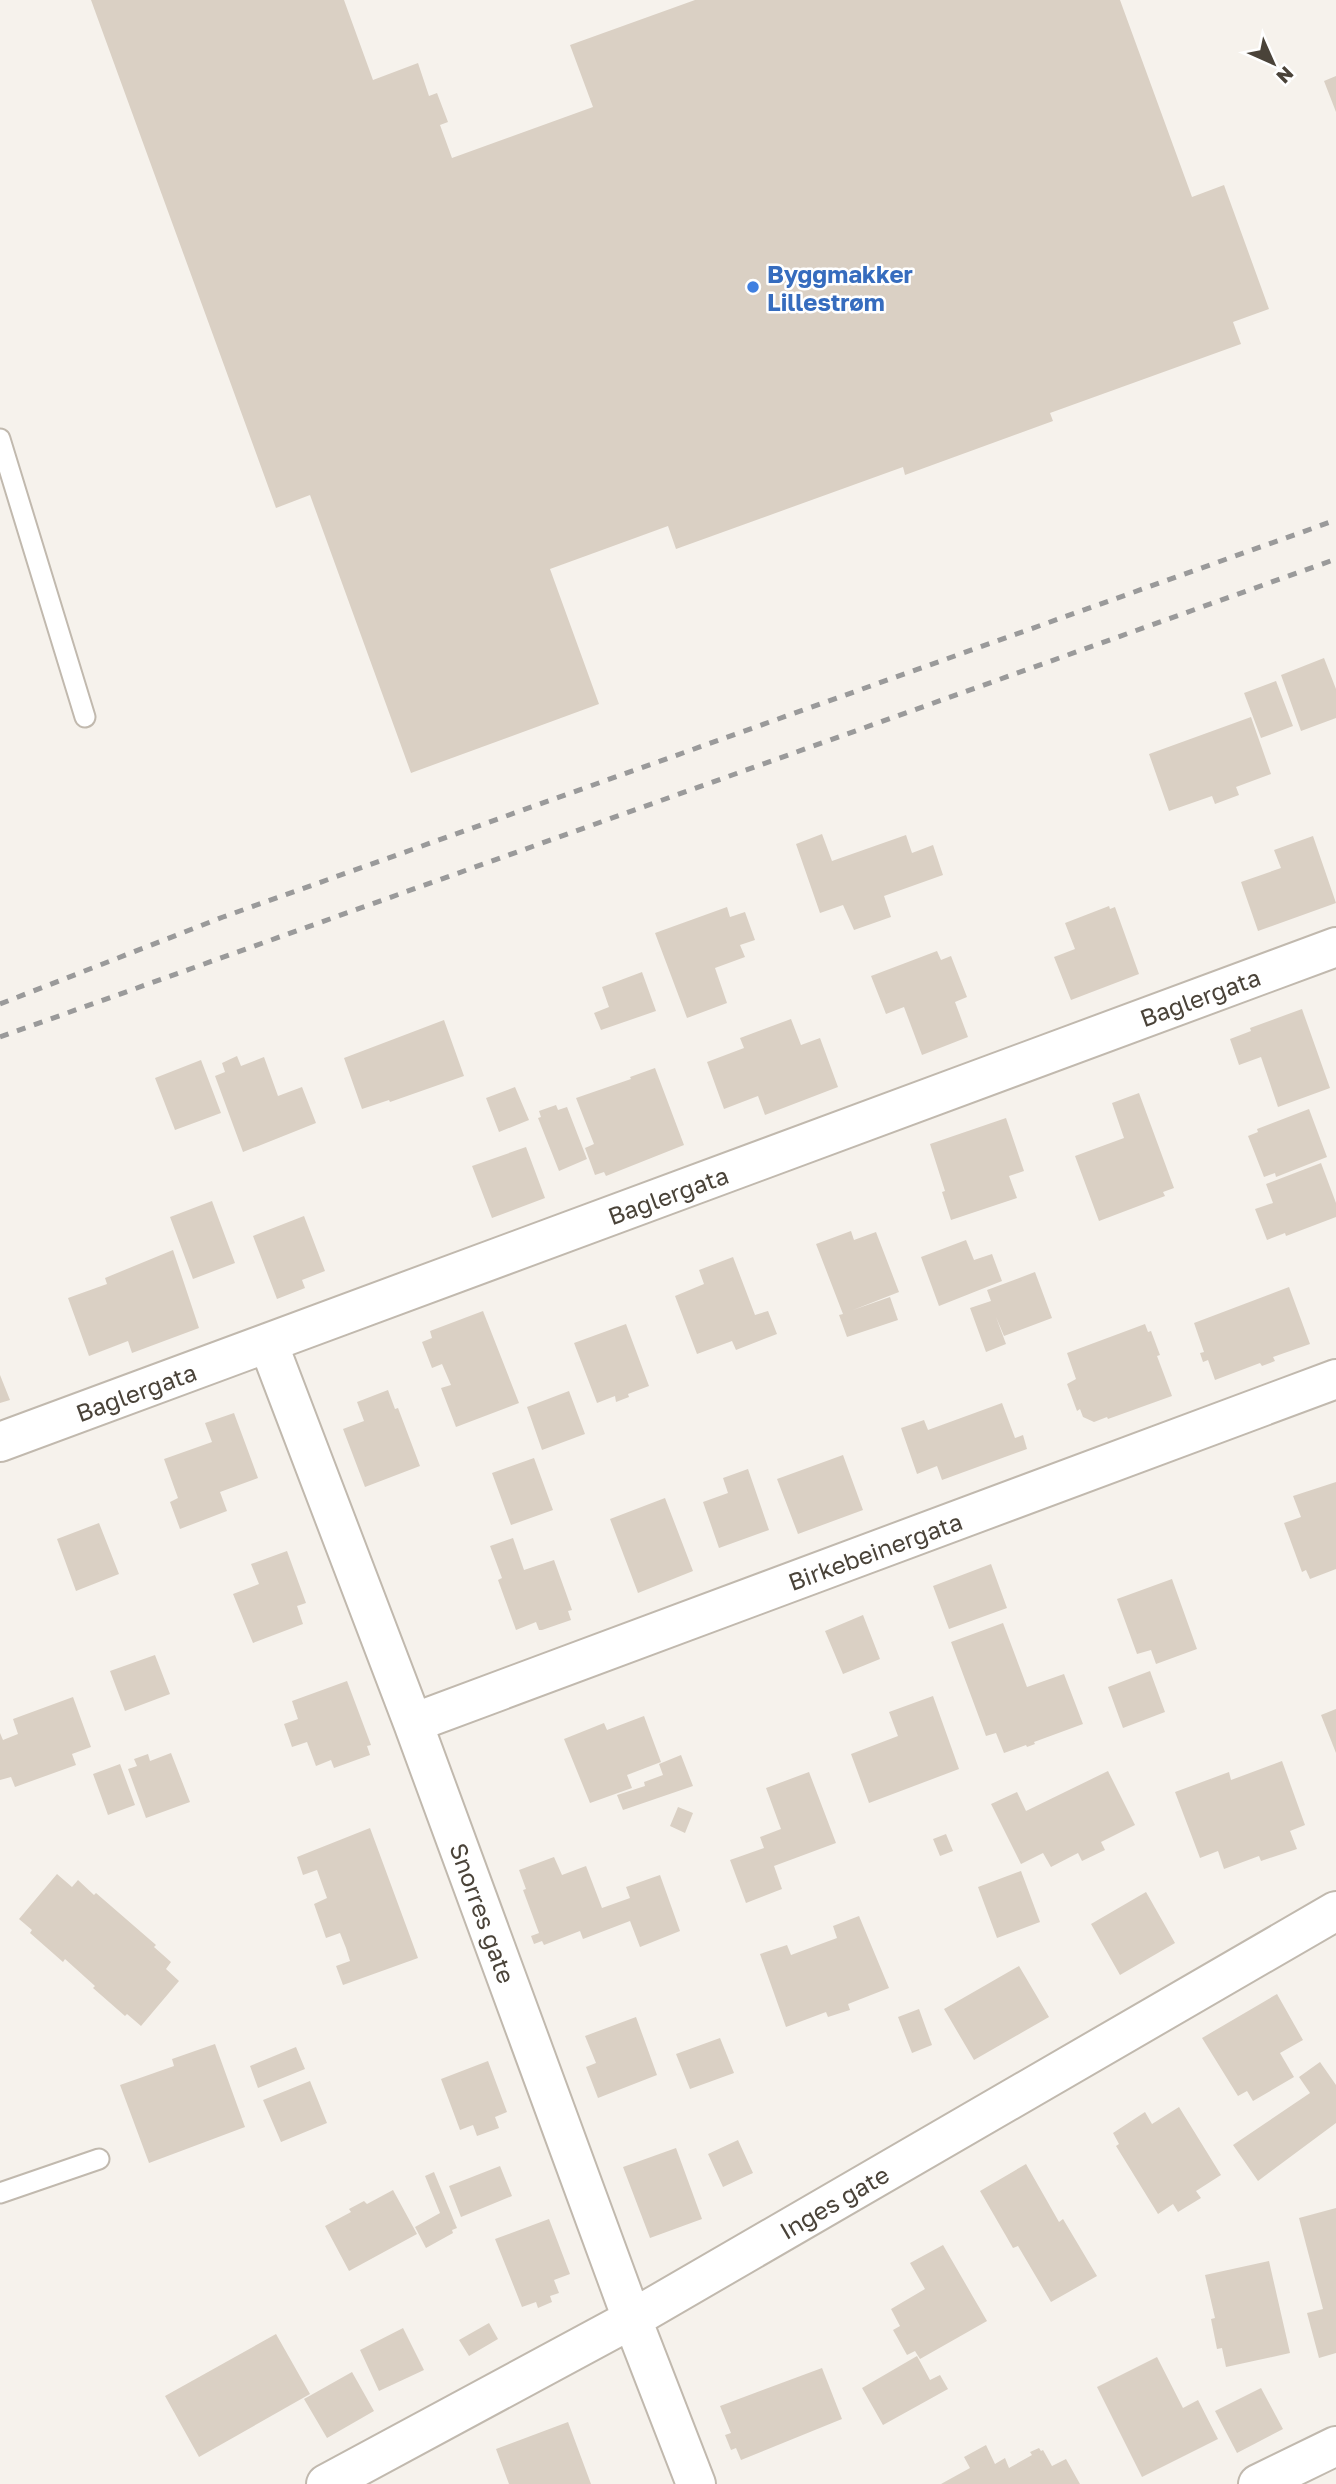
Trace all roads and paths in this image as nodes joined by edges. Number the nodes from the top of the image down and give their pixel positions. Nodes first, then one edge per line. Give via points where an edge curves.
1 (0, 439) edge
2 (85, 718) dead end
3 (1336, 947) edge
4 (268, 1343) junction
5 (1336, 1379) edge
6 (0, 1442) edge
7 (413, 1723) junction
8 (1336, 1911) edge
9 (99, 2159) dead end
10 (0, 2193) edge
11 (632, 2319) junction
12 (1336, 2446) edge
13 (326, 2484) edge
14 (696, 2484) edge
15 (1258, 2484) edge

1 - 2 lane
3 - 4 street, Baglergata
4 - 6 street, Baglergata
4 - 7 street, Snorres gate
5 - 7 street, Birkebeinergata
7 - 11 street, Snorres gate
8 - 11 street, Inges gate
9 - 10 lane
11 - 13 street, Inges gate
11 - 14 street, Snorres gate
12 - 15 street

